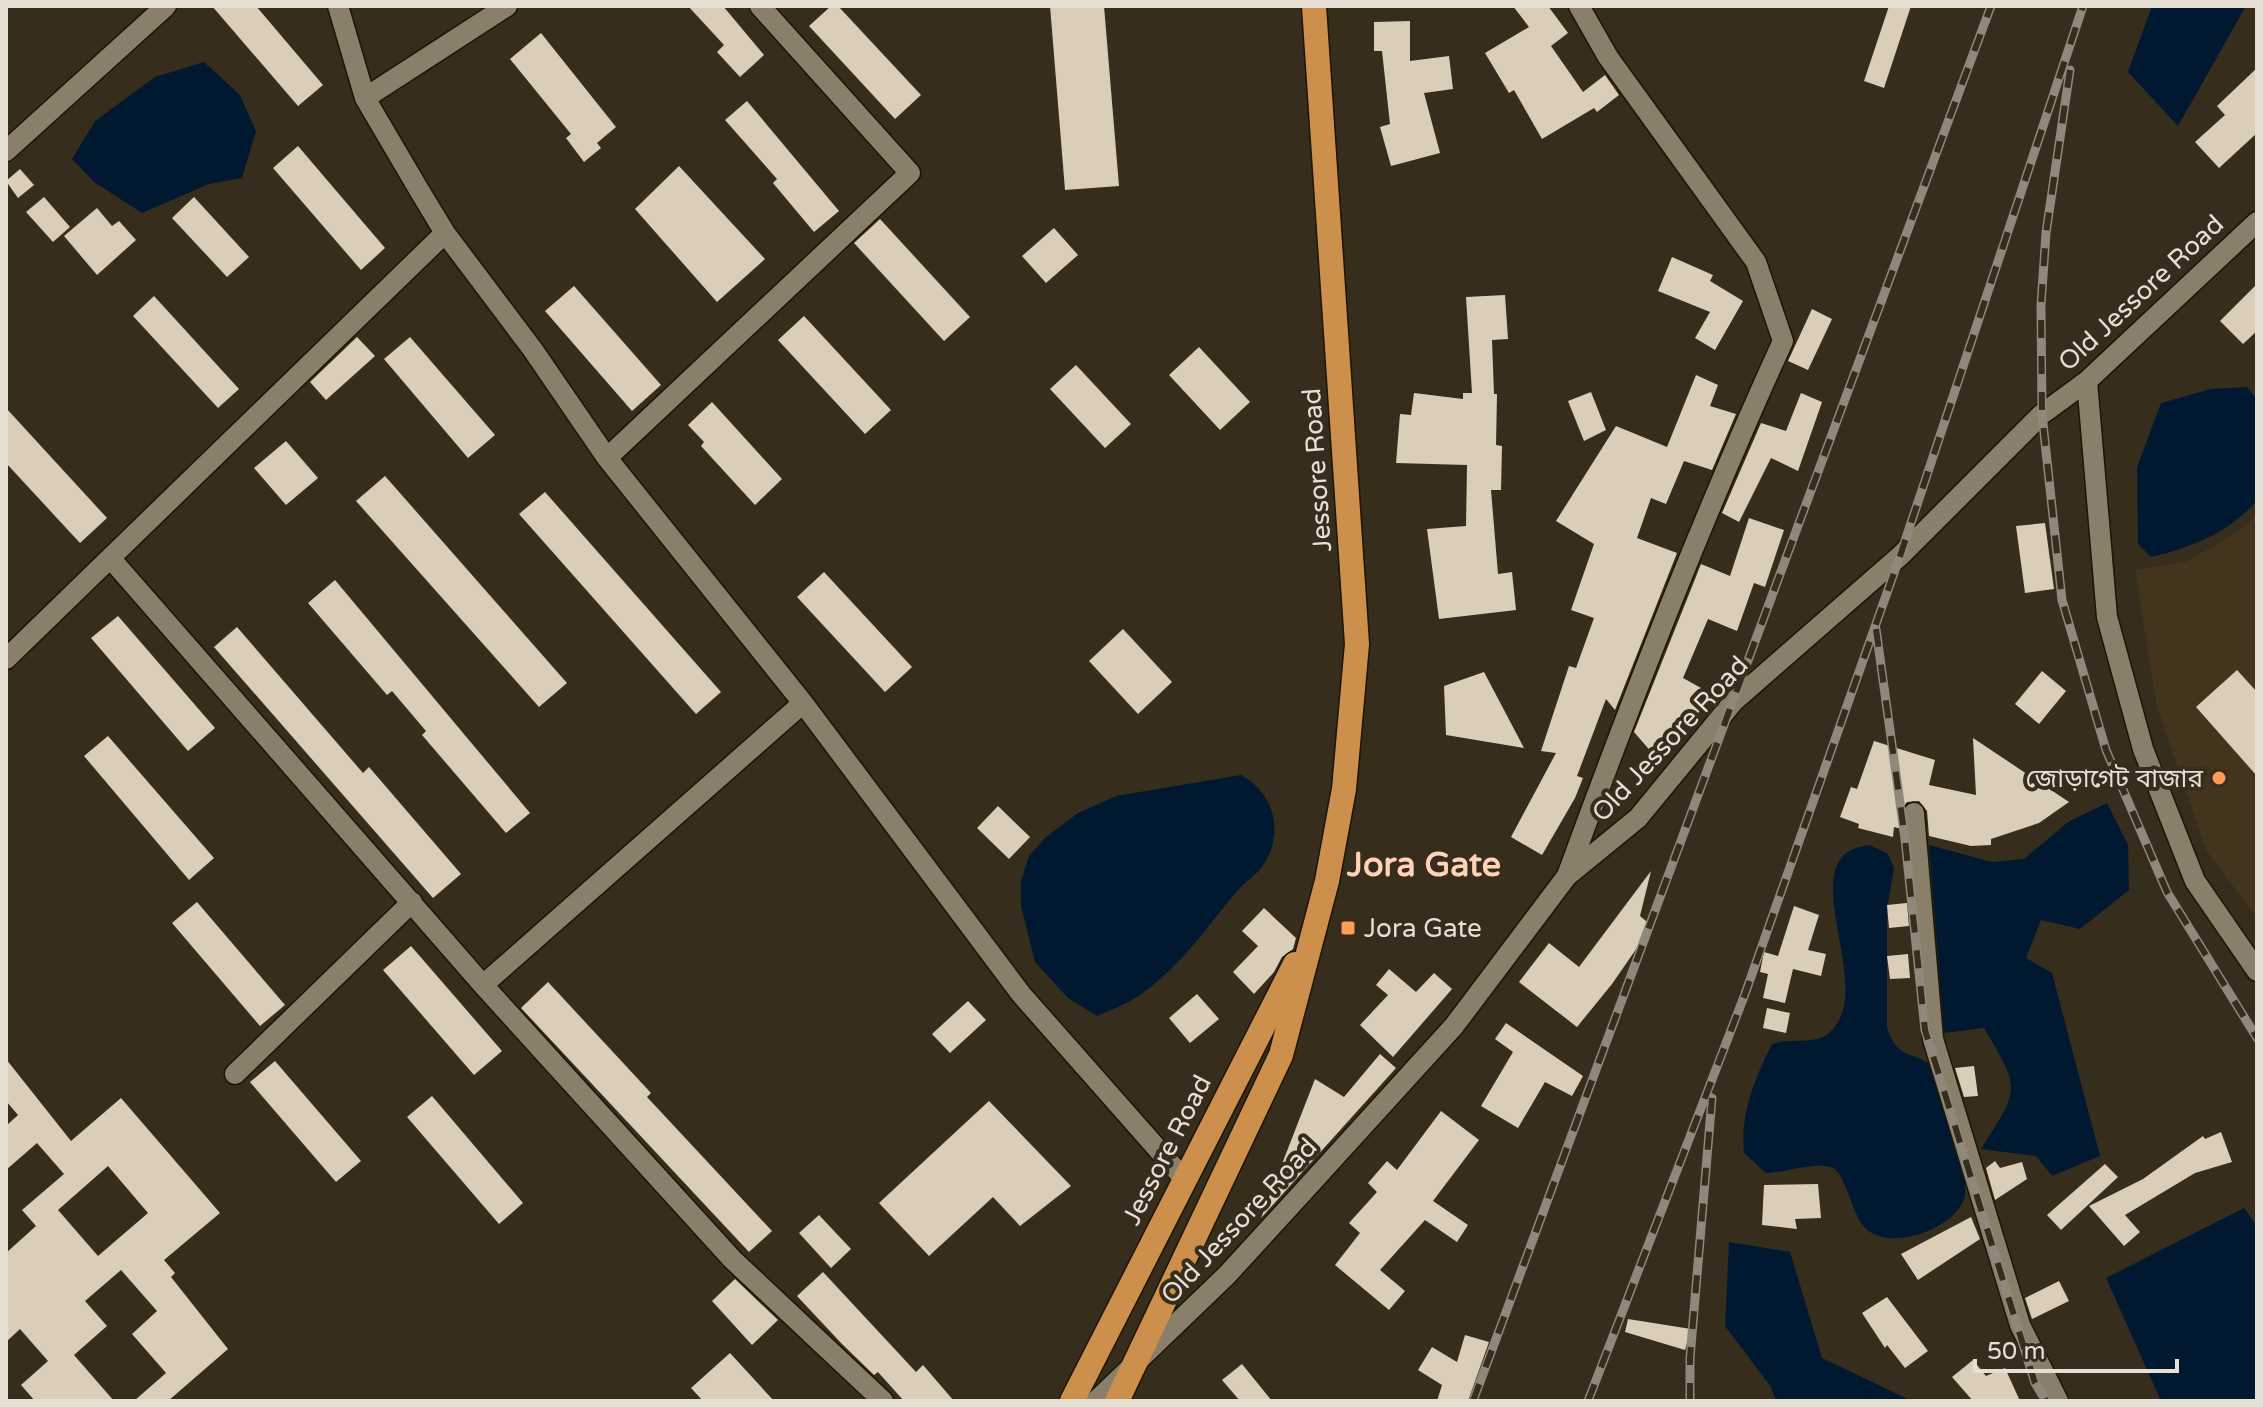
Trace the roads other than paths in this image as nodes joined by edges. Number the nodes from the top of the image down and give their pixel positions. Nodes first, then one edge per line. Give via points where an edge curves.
1 (166, 6) edge
2 (338, 6) edge
3 (507, 6) edge
4 (760, 6) edge
5 (1314, 6) edge
6 (1579, 6) edge
7 (365, 98) junction
8 (6, 151) edge
9 (2257, 222) edge
10 (445, 233) junction
11 (2087, 381) junction
12 (607, 458) junction
13 (112, 560) junction
14 (6, 659) edge
15 (803, 703) junction
16 (1914, 813) dead end
17 (1567, 876) junction
18 (412, 902) junction
19 (1315, 927) junction
20 (2257, 971) edge
21 (483, 985) junction
22 (235, 1074) dead end
23 (1185, 1180) junction
24 (1132, 1369) junction
25 (883, 1401) edge
26 (1072, 1401) edge
27 (1096, 1401) edge
28 (1117, 1401) edge
29 (2058, 1401) edge

1 - 8 street
2 - 7 street
3 - 7 street
4 - 12 street via 910,173
5 - 19 highway, Jessore Road via 1357,644 1344,789
6 - 17 street via 1608,57 1756,262 1783,341 1719,482
7 - 10 street
9 - 11 street, Old Jessore Road
10 - 12 street
10 - 13 street
11 - 17 street, Old Jessore Road via 2042,414 1900,556 1734,701 1638,818
11 - 20 street via 2107,617 2143,749 2195,881
12 - 15 street
13 - 14 street
13 - 18 street
15 - 21 street
15 - 23 street via 1021,994
16 - 29 street via 1933,1039 2020,1325
17 - 24 street, Old Jessore Road via 1454,1026 1227,1275
18 - 21 street
18 - 22 street
19 - 23 highway, Jessore Road
19 - 24 highway, Jessore Road via 1281,1055
21 - 25 street via 732,1259
23 - 26 highway, Jessore Road
24 - 27 street, Old Jessore Road
24 - 28 highway, Jessore Road

